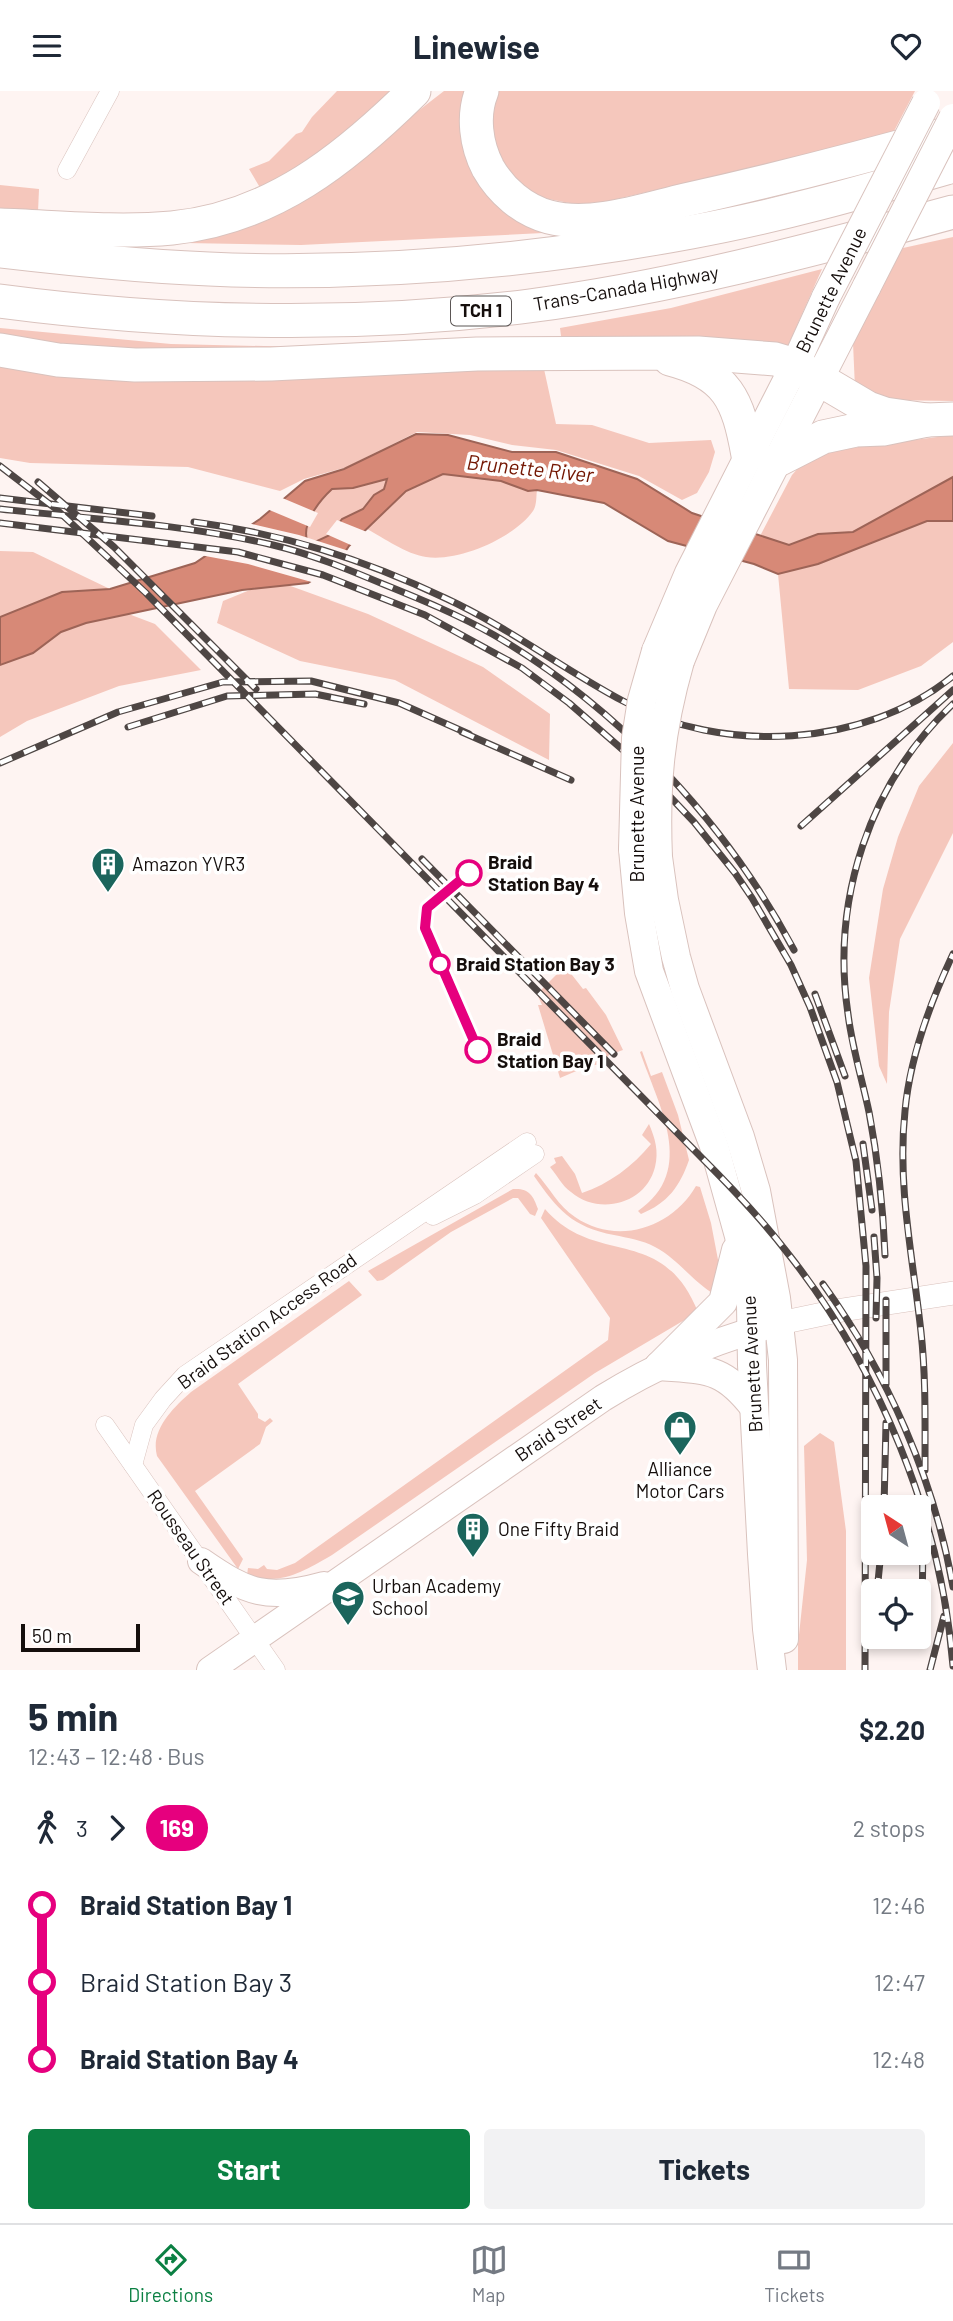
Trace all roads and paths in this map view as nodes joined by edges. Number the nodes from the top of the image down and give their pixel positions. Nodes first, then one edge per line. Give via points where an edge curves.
1 (110, 91) edge
2 (414, 91) edge
3 (482, 91) edge
4 (929, 97) edge
5 (953, 118) edge
6 (953, 132) edge
7 (953, 166) edge
8 (67, 170) dead end
9 (953, 212) edge
10 (0, 225) edge
11 (0, 251) edge
12 (0, 301) edge
13 (0, 350) edge
14 (647, 353) junction
15 (808, 372) junction
16 (940, 419) edge
17 (764, 457) junction
18 (690, 601) junction
19 (646, 853) junction
20 (531, 1148) dead end
21 (739, 1236) junction
22 (953, 1293) edge
23 (780, 1323) junction
24 (751, 1331) junction
25 (659, 1366) junction
26 (754, 1407) junction
27 (105, 1425) dead end
28 (133, 1465) junction
29 (201, 1561) junction
30 (335, 1582) junction
31 (254, 1638) junction
32 (210, 1670) edge
33 (276, 1670) edge
34 (772, 1670) edge
35 (781, 1670) edge

1 - 8 street
2 - 10 highway via 315,177 241,212 195,224 142,229
3 - 6 highway via 478,139 491,172 529,209 570,220 610,217 805,173
4 - 15 main road, Brunette Avenue, bridge via 826,297
5 - 15 main road, Brunette Avenue, bridge via 867,286
7 - 11 highway via 693,232 506,259 338,270 233,270
9 - 12 highway, Trans-Canada Highway / TCH 1 via 713,273 624,291 472,312 254,321
13 - 14 highway via 58,360 135,365
14 - 15 highway via 775,359
14 - 17 highway via 694,366 725,388
15 - 16 highway via 868,408
15 - 17 main road, Brunette Avenue
16 - 17 highway via 856,430
17 - 18 main road, Brunette Avenue via 728,493
17 - 18 main road, Brunette Avenue via 758,502
18 - 19 main road, Brunette Avenue, bridge via 668,656 642,700 636,738
19 - 21 main road, Brunette Avenue via 639,913 649,971 714,1146
19 - 23 main road, Brunette Avenue via 685,989 719,1075 756,1191
20 - 28 street, Braid Station Access Road via 475,1195 365,1251 185,1375 144,1425
21 - 24 main road, Brunette Avenue
21 - 25 main road via 723,1302
22 - 23 street, Braid Street
23 - 24 main road, Braid Street
23 - 35 main road, Brunette Avenue via 785,1627
24 - 25 main road, Braid Street
24 - 26 main road, Brunette Avenue
25 - 26 main road via 701,1369 728,1379
25 - 30 main road, Braid Street via 603,1398
26 - 34 main road, Brunette Avenue
27 - 28 street, Rousseau Street
28 - 29 street, Rousseau Street
29 - 30 main road via 240,1587 261,1592 292,1592
29 - 31 street, Rousseau Street
30 - 31 main road, Braid Street
31 - 32 main road, Braid Street
31 - 33 street, Rousseau Street

